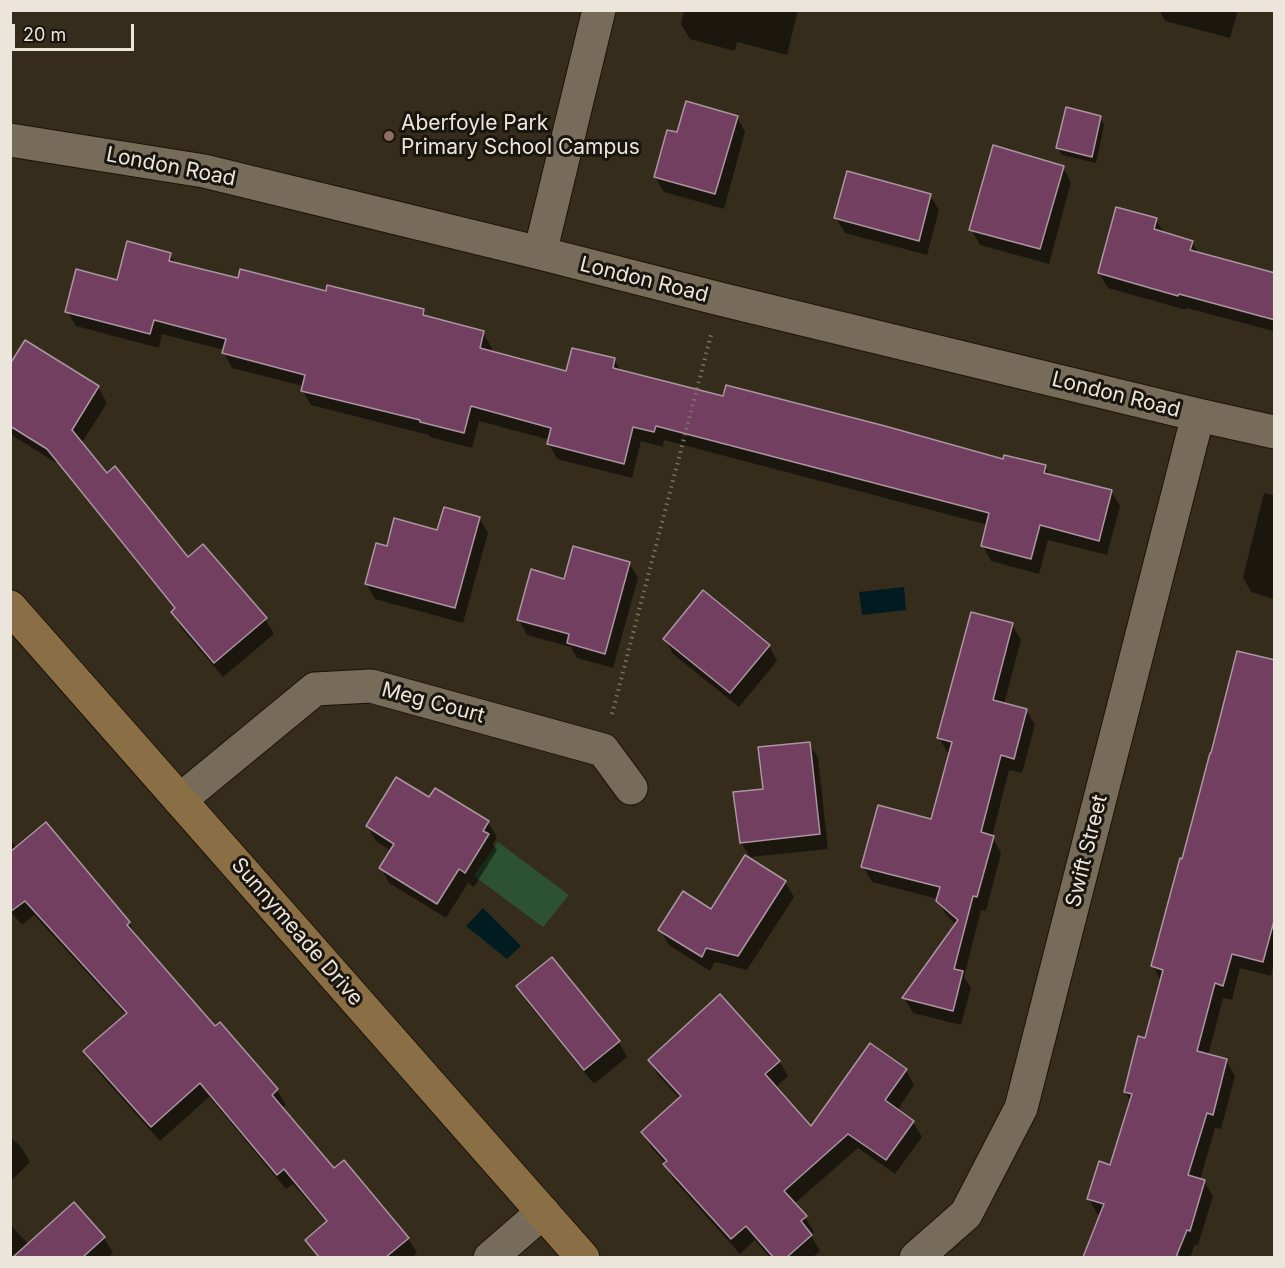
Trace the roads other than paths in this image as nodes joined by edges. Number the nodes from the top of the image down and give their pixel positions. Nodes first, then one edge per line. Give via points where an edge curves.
1 (599, 10) edge
2 (10, 140) edge
3 (540, 253) junction
4 (1198, 415) junction
5 (1275, 432) edge
6 (10, 607) edge
7 (631, 788) dead end
8 (180, 800) junction
9 (543, 1212) junction
10 (490, 1257) edge
11 (583, 1257) edge
12 (916, 1257) edge

1 - 3 street
2 - 3 street, London Road via 204,171
3 - 4 street, London Road
4 - 5 street, London Road
4 - 12 street, Swift Street via 1021,1108 966,1214
6 - 8 street, Sunnymeade Drive
7 - 8 street, Meg Court via 603,750 371,686 315,690
8 - 9 street, Sunnymeade Drive
9 - 10 street
9 - 11 street, Sunnymeade Drive

